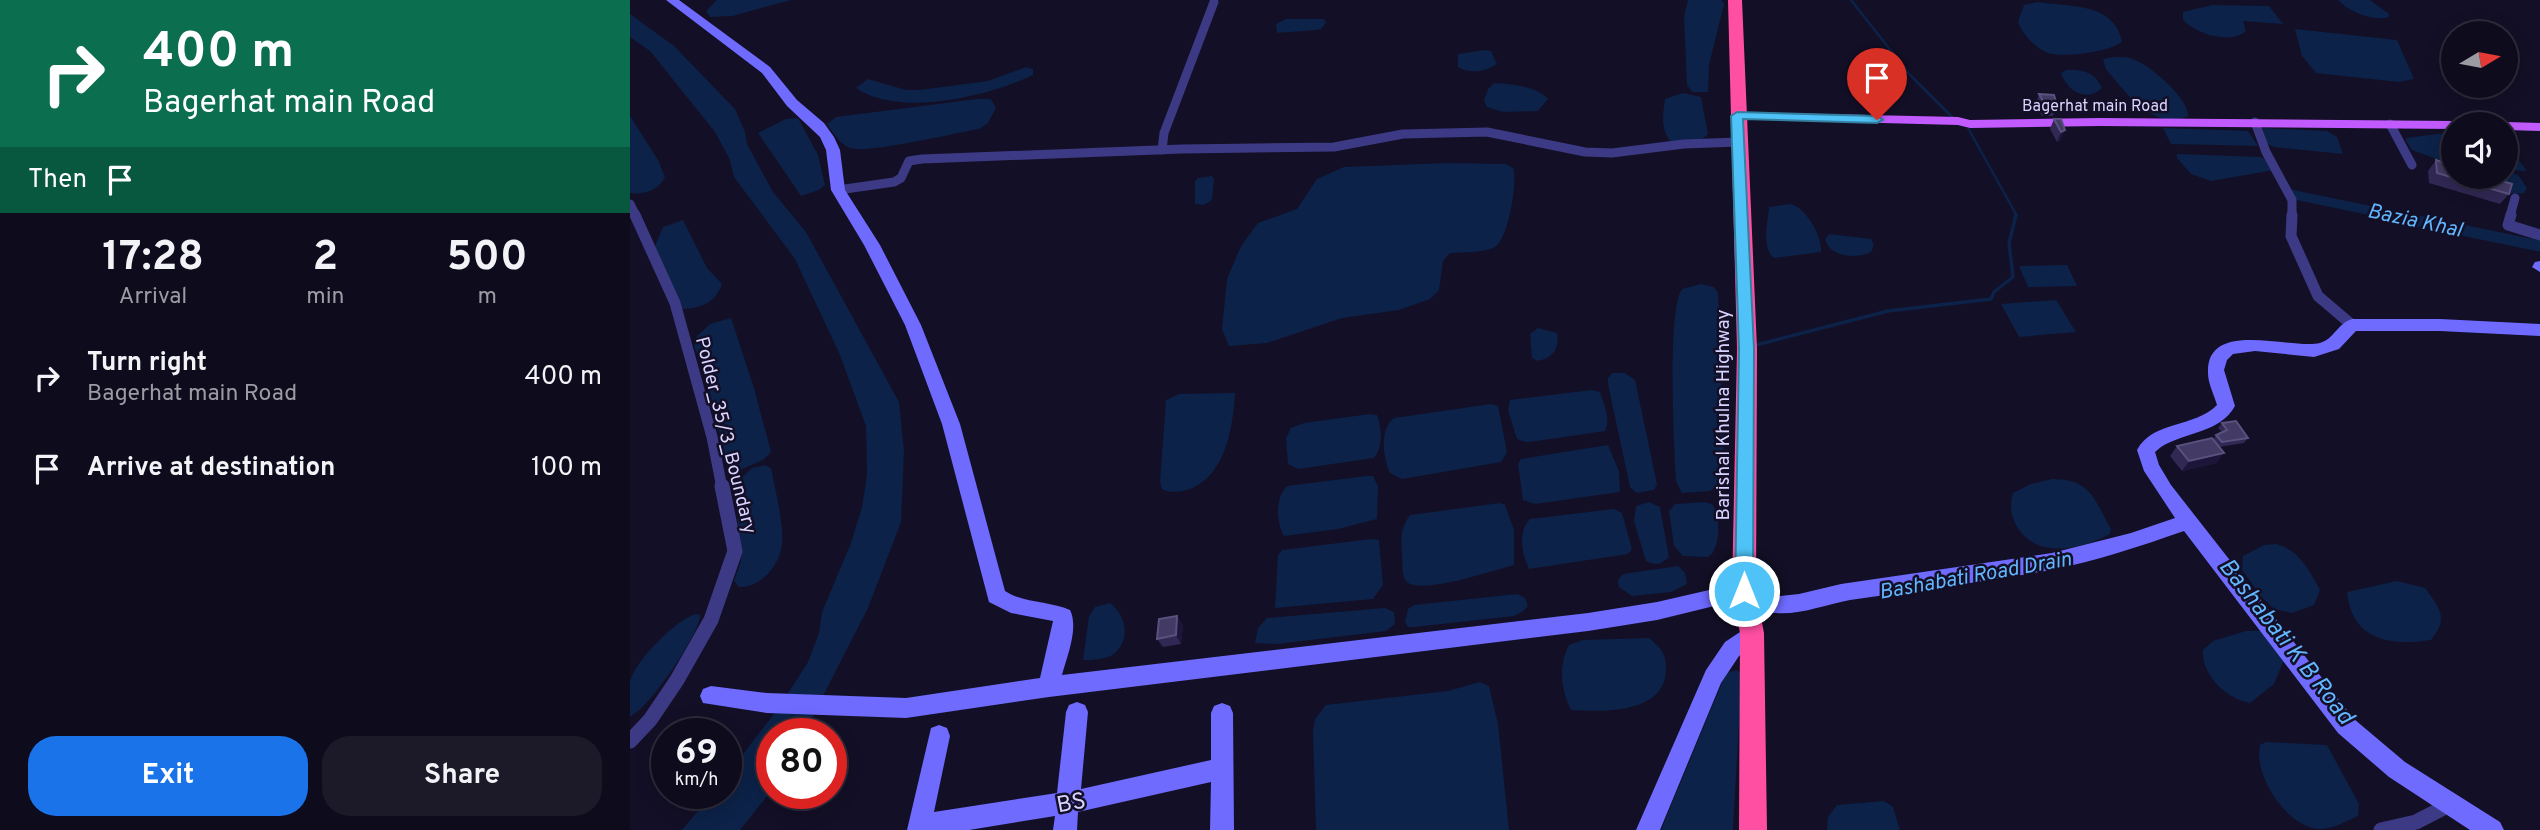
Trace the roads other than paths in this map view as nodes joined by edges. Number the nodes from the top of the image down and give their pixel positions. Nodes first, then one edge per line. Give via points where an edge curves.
1 (672, 0) edge
2 (1734, 0) edge
3 (1214, 2) dead end
4 (1737, 116) junction
5 (2255, 122) junction
6 (2390, 124) junction
7 (2441, 125) edge
8 (2518, 126) edge
9 (2540, 127) edge
10 (1738, 142) junction
11 (1162, 150) junction
12 (2412, 165) dead end
13 (838, 190) junction
14 (2515, 198) dead end
15 (630, 204) edge
16 (2540, 235) edge
17 (2352, 325) junction
18 (2540, 330) edge
19 (2190, 522) junction
20 (1744, 591) junction
21 (1768, 604) dead end
22 (1752, 634) junction
23 (1049, 687) junction
24 (710, 696) dead end
25 (1077, 712) dead end
26 (1222, 713) dead end
27 (940, 736) dead end
28 (630, 741) edge
29 (1221, 769) junction
30 (1067, 803) junction
31 (2449, 805) junction
32 (920, 828) edge
33 (1065, 830) edge
34 (1222, 830) edge
35 (1647, 830) edge
36 (1753, 830) edge
37 (2381, 830) edge
38 (2492, 830) edge

1 - 13 street via 766,70 792,103 820,126 833,150
2 - 4 highway, Barishal Khulna Highway
3 - 11 street via 1164,133
4 - 5 main road, Bagerhat main Road via 1970,124
4 - 10 highway, Barishal Khulna Highway
5 - 6 main road, Bagerhat main Road
5 - 17 street via 2292,200 2291,236 2318,296
6 - 7 main road, Bagerhat main Road
6 - 12 street
8 - 9 main road
10 - 11 street via 1585,152 1487,132 1403,134 1334,147
10 - 20 highway, Barishal Khulna Highway via 1747,349
11 - 13 street via 914,159 894,182
13 - 23 street via 913,325 951,424 996,597 1004,604 1063,616
14 - 16 street via 2508,225
15 - 28 street, Polder_35/3_Boundary via 675,303 712,437 735,551 711,620 677,680
17 - 18 street
17 - 19 street via 2333,344 2313,351 2251,344 2235,346 2221,355 2216,372 2226,406 2218,418 2155,439 2146,450 2164,490
19 - 21 street via 2052,561 1799,603
19 - 31 street via 2346,726 2371,751
20 - 22 highway, Barishal Khulna Highway
20 - 23 street via 1588,622
22 - 35 street via 1732,649 1713,677
22 - 36 highway, Barishal Khulna Highway
23 - 24 street via 906,708 767,703
25 - 30 street
26 - 29 street
27 - 32 street
29 - 30 street, BS
29 - 34 street
30 - 32 street, BS
30 - 33 street
31 - 37 street via 2416,822
31 - 38 street

